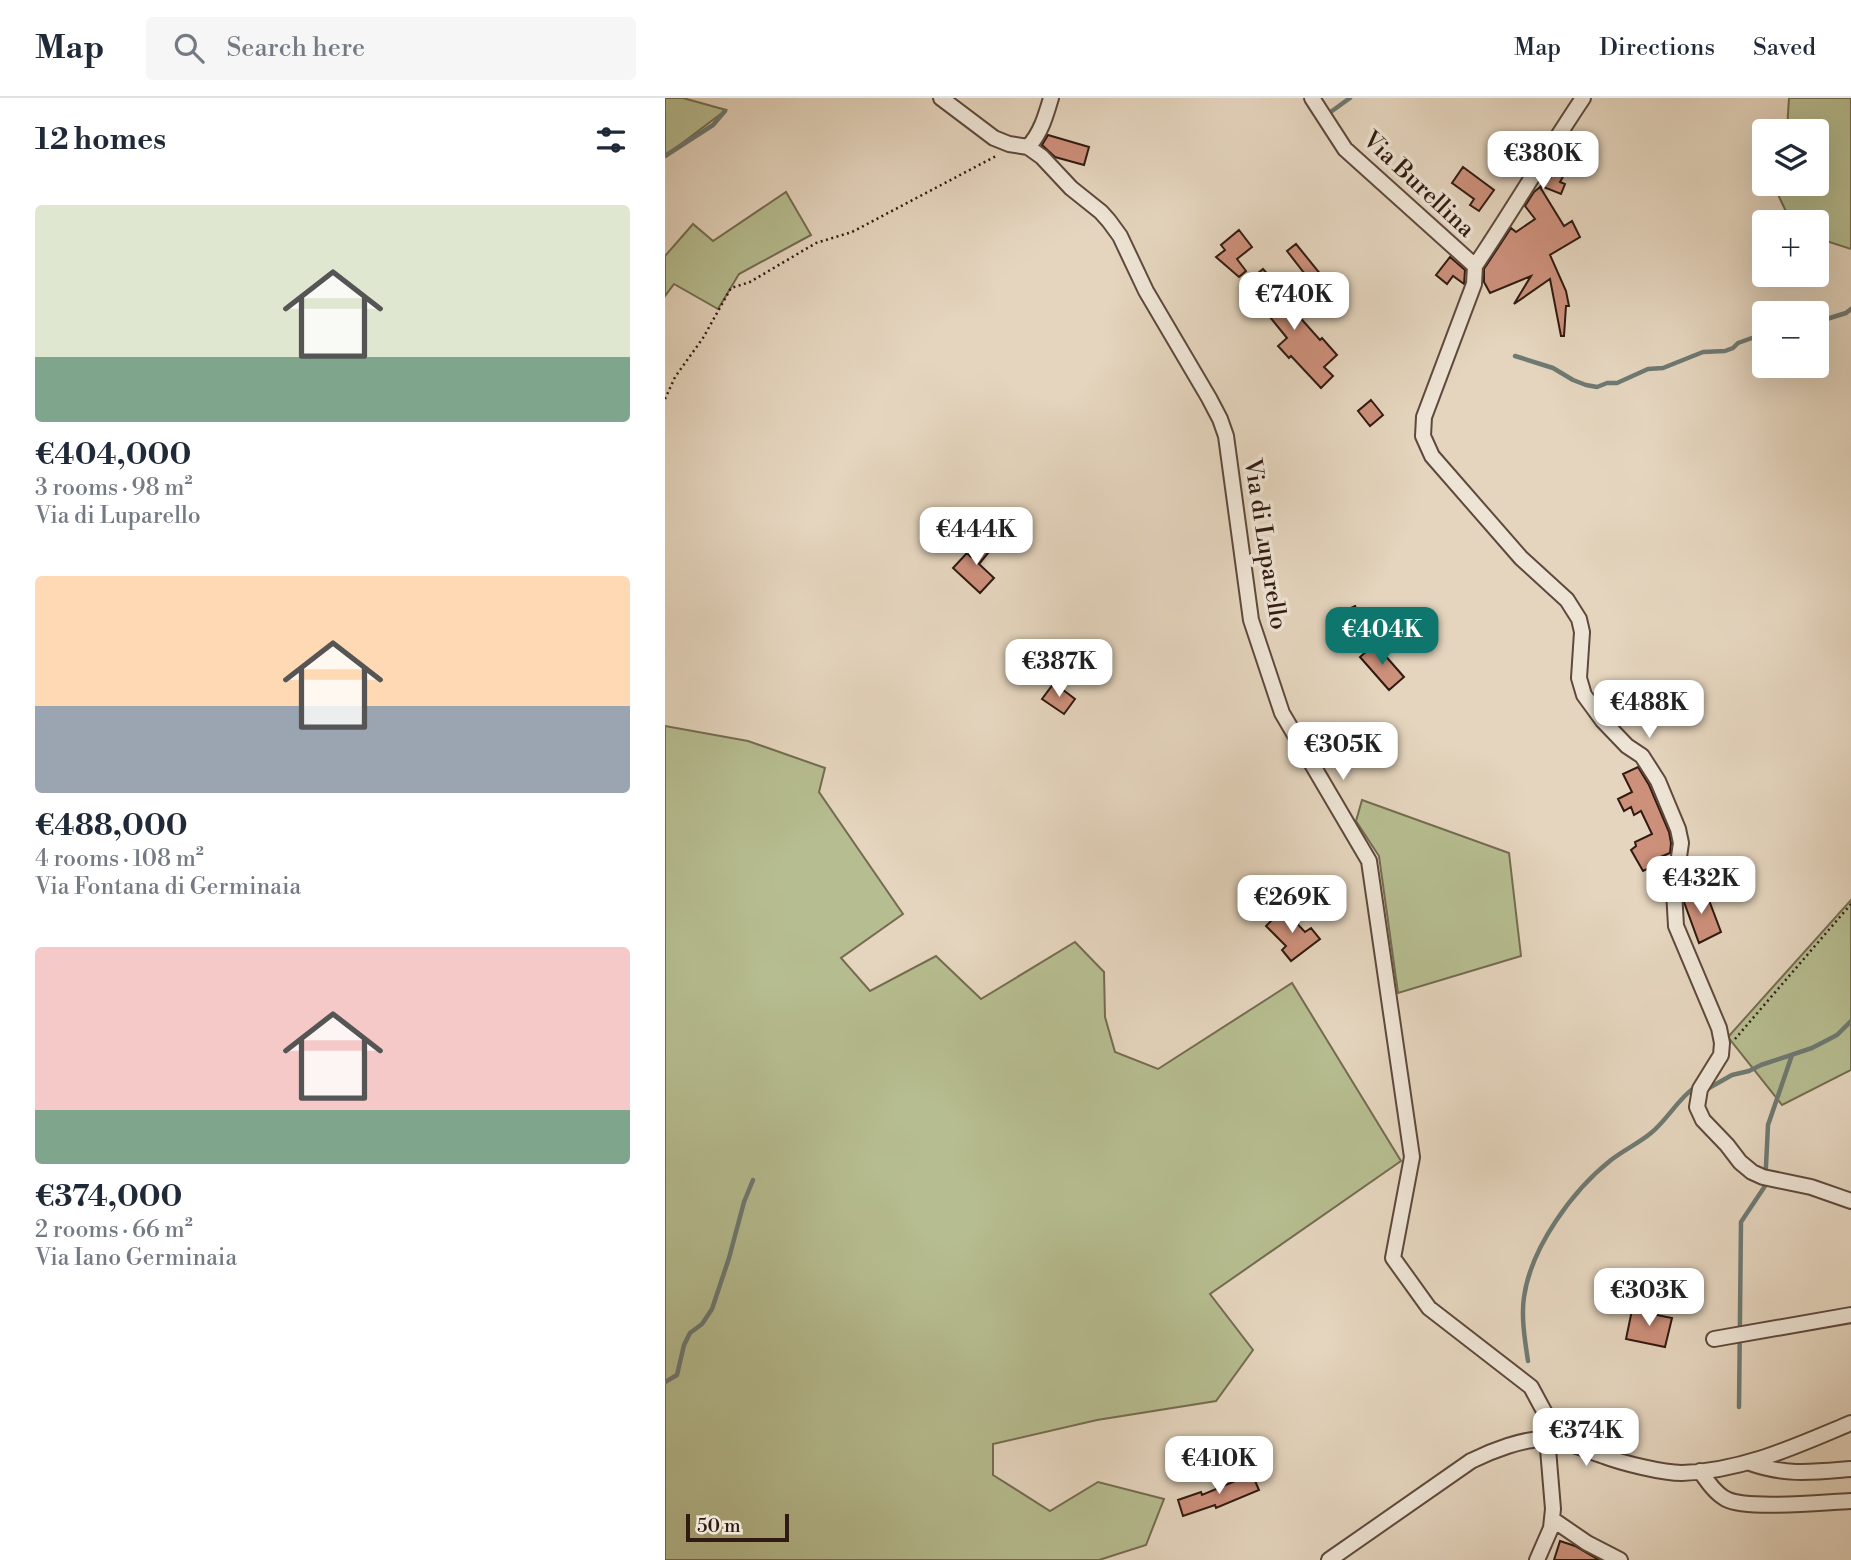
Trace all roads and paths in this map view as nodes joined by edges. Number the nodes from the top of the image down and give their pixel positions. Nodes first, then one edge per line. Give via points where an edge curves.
1 (941, 98) edge
2 (1051, 98) edge
3 (1312, 98) edge
4 (1583, 98) edge
5 (1028, 147) junction
6 (1003, 154) dead end
7 (1475, 266) junction
8 (665, 399) edge
9 (1851, 904) edge
10 (1721, 1055) junction
11 (1851, 1201) edge
12 (1851, 1315) edge
13 (1714, 1339) dead end
14 (1851, 1423) edge
15 (1546, 1439) junction
16 (1750, 1463) junction
17 (1851, 1469) edge
18 (1700, 1471) junction
19 (1851, 1502) edge
20 (1552, 1519) junction
21 (1329, 1560) edge
22 (1537, 1560) edge
23 (1620, 1560) edge

1 - 5 street, Via di Luparello via 994,138
2 - 5 street
3 - 7 street, Via Burellina via 1346,149
4 - 7 street
5 - 15 street, Via di Luparello via 1101,212 1120,236 1146,291 1220,419 1251,621 1282,713 1369,860 1412,1157 1393,1258 1429,1308 1531,1387 1545,1413
6 - 8 path via 731,288
7 - 10 street via 1474,285 1424,417 1423,436 1432,456 1481,514 1567,600 1582,632 1584,695 1603,721 1642,756 1658,780 1681,843 1674,891 1676,926 1719,1028
9 - 10 path
10 - 11 street via 1700,1089 1697,1107 1703,1120 1752,1172
12 - 13 street
14 - 16 street
15 - 18 street via 1638,1465 1679,1473
15 - 20 street, Via di Luparello
15 - 21 street via 1514,1444 1471,1461
16 - 17 street via 1796,1473
16 - 18 street
18 - 19 street via 1727,1500 1752,1505
20 - 22 street
20 - 23 street

